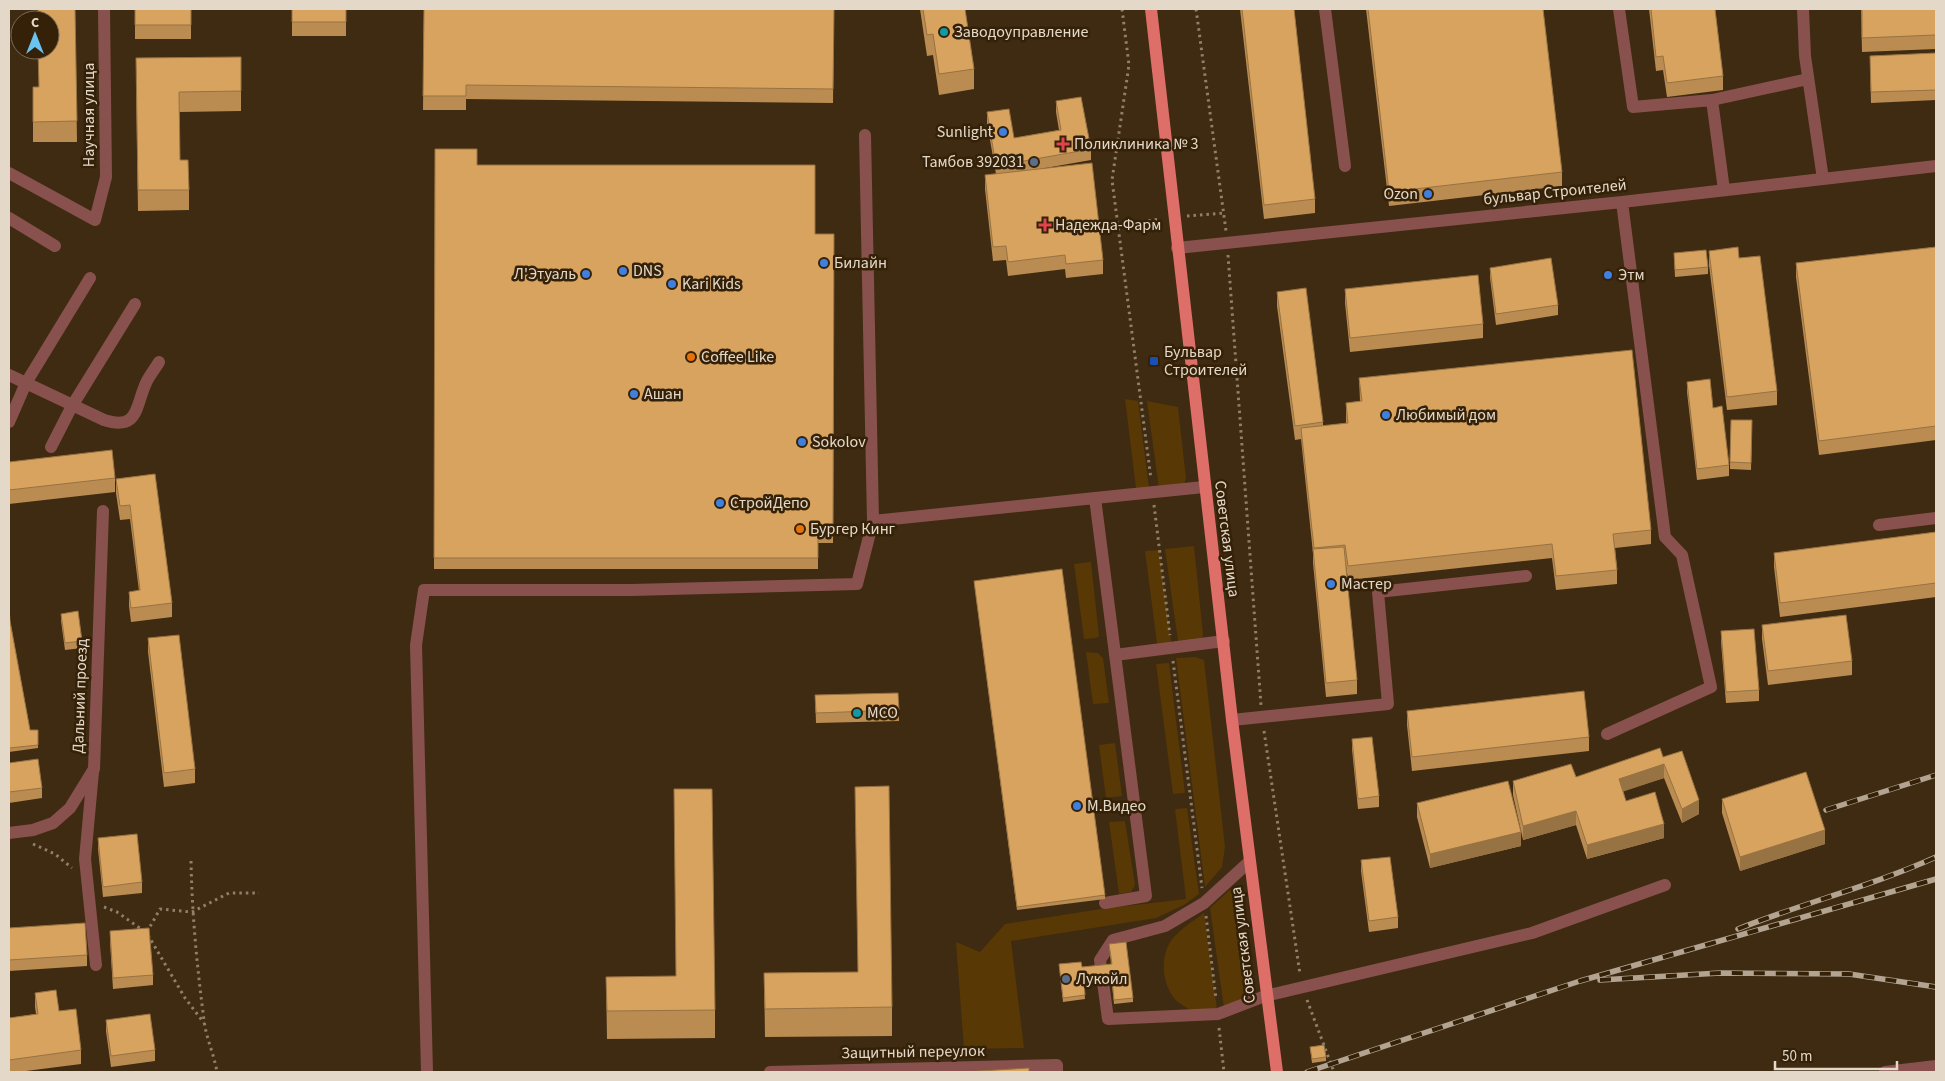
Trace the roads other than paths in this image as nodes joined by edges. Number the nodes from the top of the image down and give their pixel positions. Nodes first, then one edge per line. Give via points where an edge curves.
1 (104, 9) edge
2 (1151, 9) edge
3 (1325, 9) edge
4 (1619, 9) edge
5 (1803, 9) edge
6 (1808, 79) junction
7 (1712, 100) junction
8 (865, 134) dead end
9 (1345, 166) dead end
10 (1936, 166) edge
11 (9, 173) edge
12 (1823, 179) junction
13 (1724, 190) junction
14 (1622, 202) junction
15 (9, 218) edge
16 (55, 246) dead end
17 (1177, 248) junction
18 (90, 278) dead end
19 (135, 304) dead end
20 (159, 362) dead end
21 (9, 375) edge
22 (26, 383) junction
23 (72, 406) junction
24 (9, 422) edge
25 (50, 447) dead end
26 (1204, 488) junction
27 (1095, 498) junction
28 (103, 511) dead end
29 (1936, 518) edge
30 (873, 521) junction
31 (1879, 525) dead end
32 (1526, 576) dead end
33 (1224, 641) junction
34 (1115, 655) junction
35 (1232, 720) junction
36 (1607, 734) dead end
37 (94, 769) junction
38 (9, 833) edge
39 (1249, 862) junction
40 (1665, 885) dead end
41 (1105, 903) dead end
42 (96, 965) dead end
43 (1265, 996) junction
44 (1936, 1066) edge
45 (1057, 1068) edge
46 (427, 1072) edge
47 (770, 1072) edge
48 (806, 1072) edge
49 (1277, 1072) edge
50 (1884, 1072) edge

1 - 11 street, Научная улица via 106,177 95,220
2 - 17 main road, Советская улица
3 - 9 street
4 - 7 street via 1633,107
5 - 6 street
6 - 7 street
6 - 12 street
7 - 13 street
8 - 30 street
10 - 12 street, бульвар Строителей
12 - 13 street, бульвар Строителей
13 - 14 street, бульвар Строителей
14 - 17 street, бульвар Строителей
14 - 36 street via 1665,537 1682,555 1711,687
15 - 16 street
17 - 26 main road, Советская улица
18 - 22 street
19 - 23 street
20 - 23 street via 147,382 136,414 128,422 111,422
21 - 22 street
22 - 23 street
22 - 24 street
23 - 25 street
26 - 27 street
26 - 33 main road, Советская улица
27 - 30 street
27 - 34 street
28 - 37 street, Дальний проезд
29 - 31 street
30 - 46 street via 857,584 632,590 424,590 416,645
32 - 35 street via 1378,592 1388,704
33 - 34 street
33 - 35 main road, Советская улица
34 - 41 street via 1146,896
35 - 39 main road, Советская улица
37 - 38 street, Дальний проезд via 70,808 53,823
37 - 42 street via 85,860
39 - 43 main road, Советская улица
39 - 43 street via 1204,903 1165,926 1113,940 1100,960 1108,1019 1218,1014
40 - 43 street via 1532,933
43 - 49 main road, Советская улица
44 - 50 street
45 - 48 street, Защитный переулок
47 - 48 street, Защитный переулок

